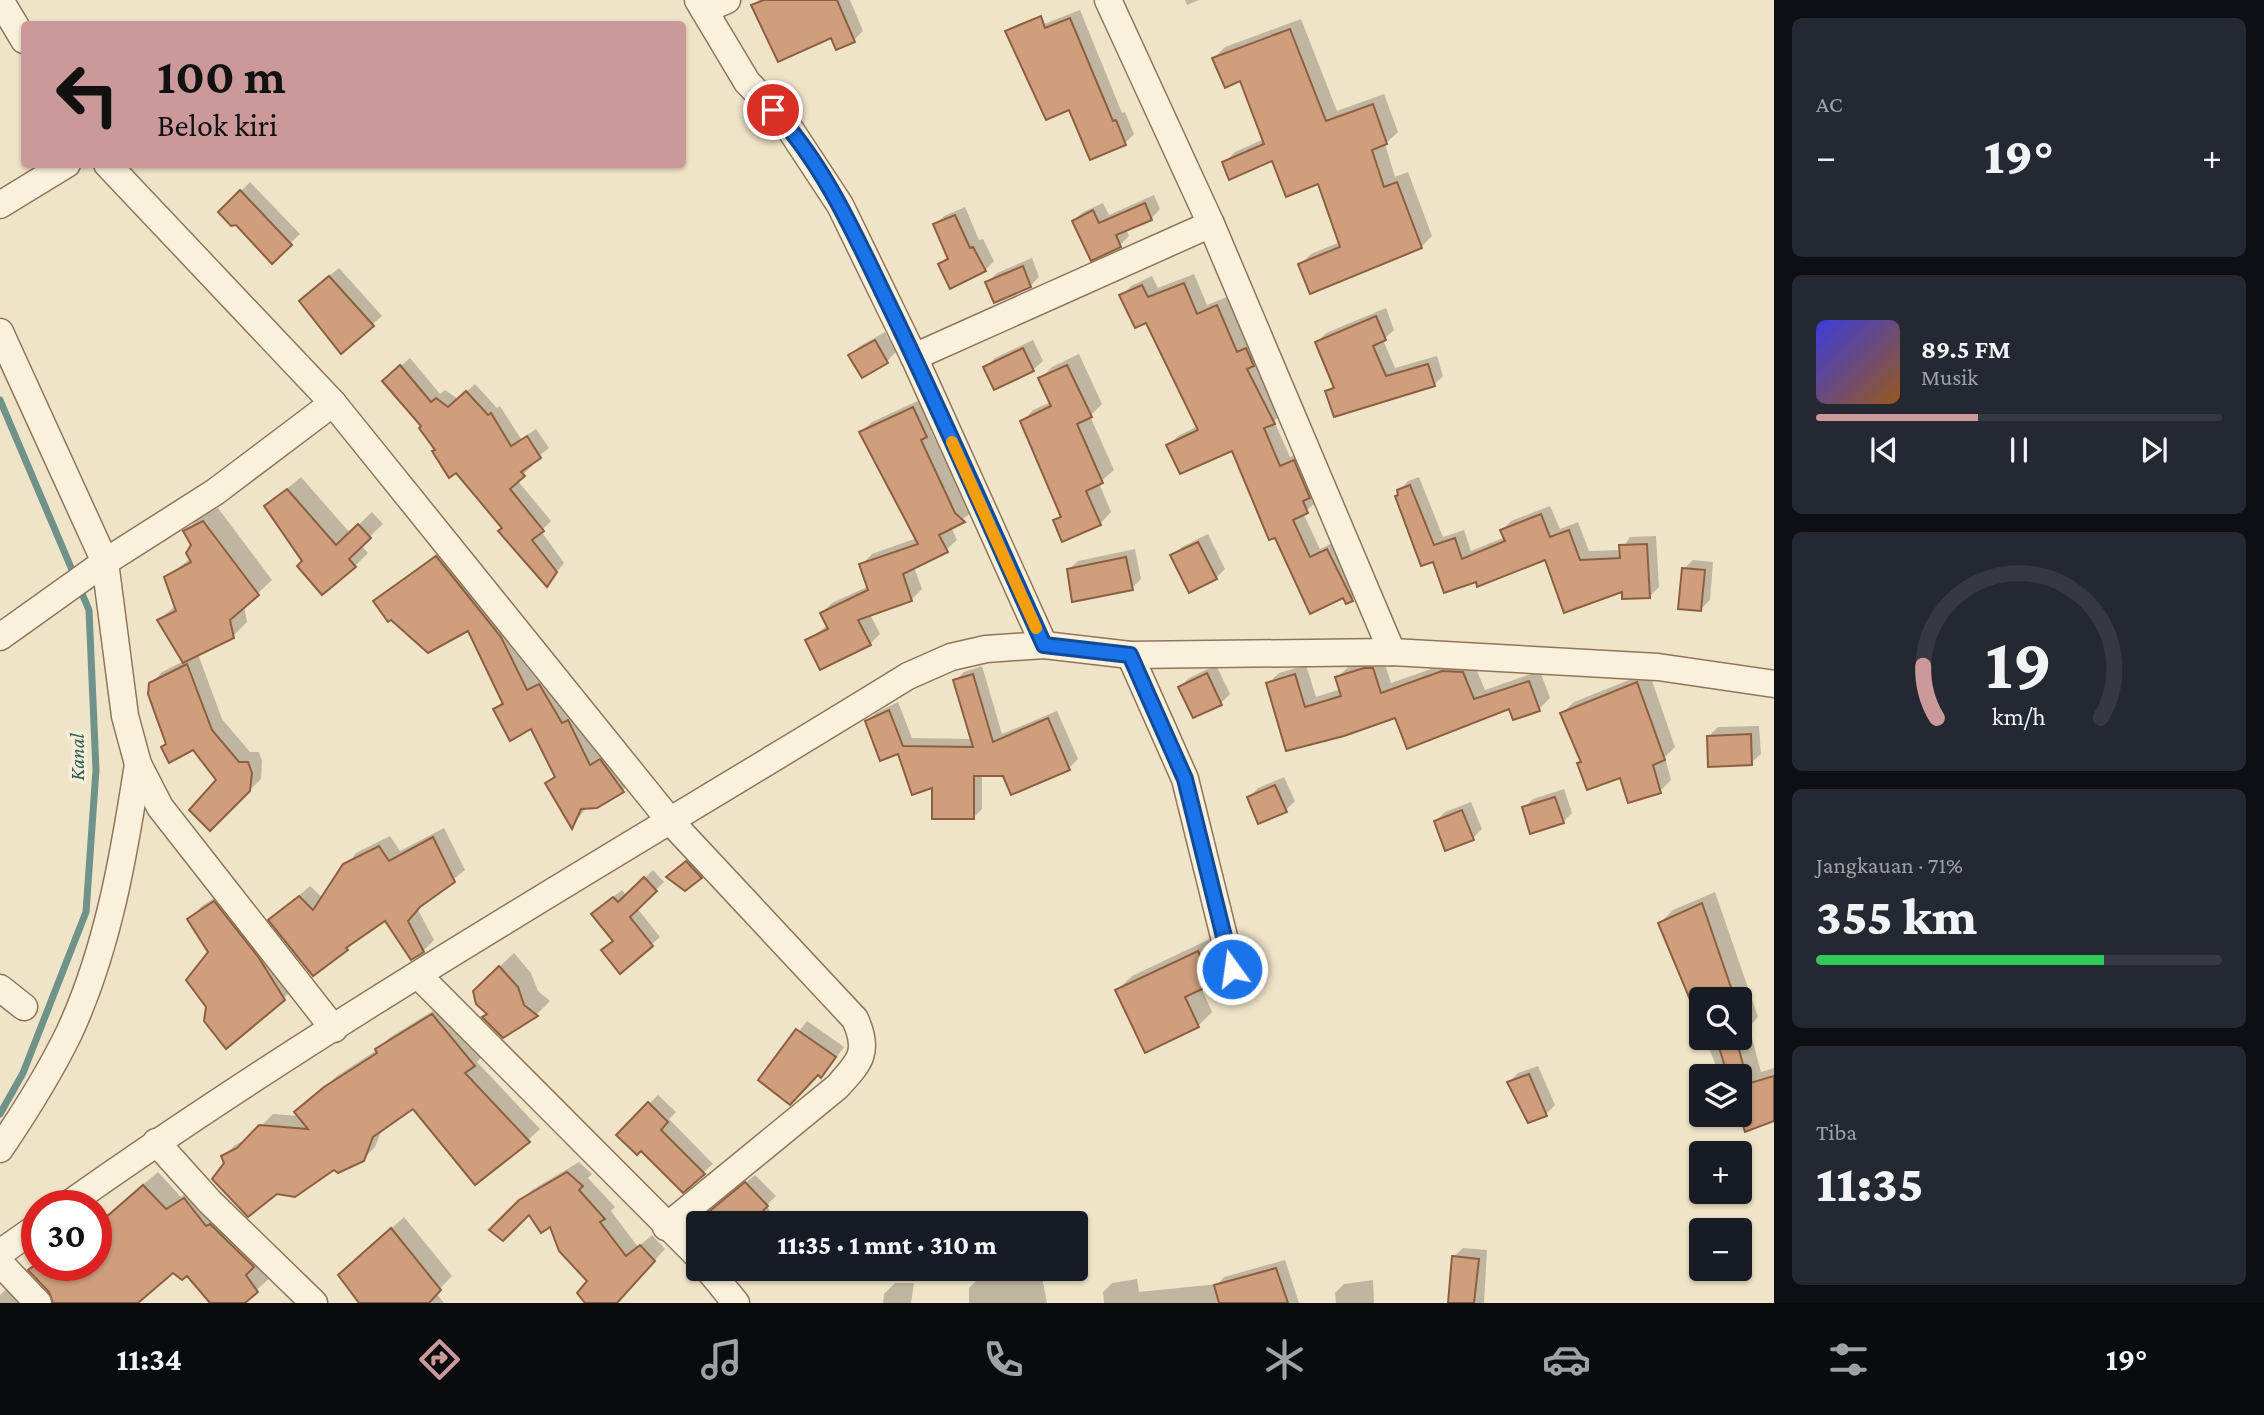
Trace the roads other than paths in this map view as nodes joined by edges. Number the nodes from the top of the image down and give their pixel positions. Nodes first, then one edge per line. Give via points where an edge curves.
1 (0, 0) edge
2 (1108, 0) edge
3 (710, 4) edge
4 (21, 35) edge
5 (60, 168) edge
6 (111, 168) edge
7 (0, 205) edge
8 (1211, 224) junction
9 (0, 332) edge
10 (914, 357) junction
11 (333, 403) junction
12 (96, 568) junction
13 (0, 637) edge
14 (1044, 645) junction
15 (1392, 652) junction
16 (1130, 655) junction
17 (1774, 684) edge
18 (138, 764) junction
19 (671, 822) junction
20 (1232, 969) dead end
21 (419, 976) junction
22 (0, 988) edge
23 (24, 1007) dead end
24 (334, 1029) junction
25 (156, 1142) junction
26 (0, 1149) edge
27 (88, 1190) edge
28 (666, 1227) junction
29 (21, 1238) edge
30 (686, 1245) edge
31 (0, 1252) edge
32 (0, 1263) edge
33 (718, 1281) edge
34 (38, 1303) edge
35 (314, 1303) edge
36 (736, 1303) edge

1 - 4 street
2 - 8 street
3 - 10 street via 747,82 786,123 840,205
5 - 7 street
6 - 11 street
8 - 10 street
8 - 15 street
9 - 12 street
10 - 14 street
11 - 12 street via 215,492
11 - 19 street
12 - 13 street
12 - 18 street
14 - 16 street
14 - 19 street via 986,649 951,657 908,676
15 - 16 street
15 - 17 street via 1658,667
16 - 20 street via 1185,779
18 - 24 street via 160,807
18 - 26 street via 124,853 99,951 69,1032
19 - 21 street
19 - 28 street via 855,1019 863,1048 856,1066 837,1087
21 - 24 street
21 - 28 street
22 - 23 street
24 - 25 street
25 - 27 street
25 - 35 street
28 - 30 street
29 - 31 street
32 - 34 street
33 - 36 street

